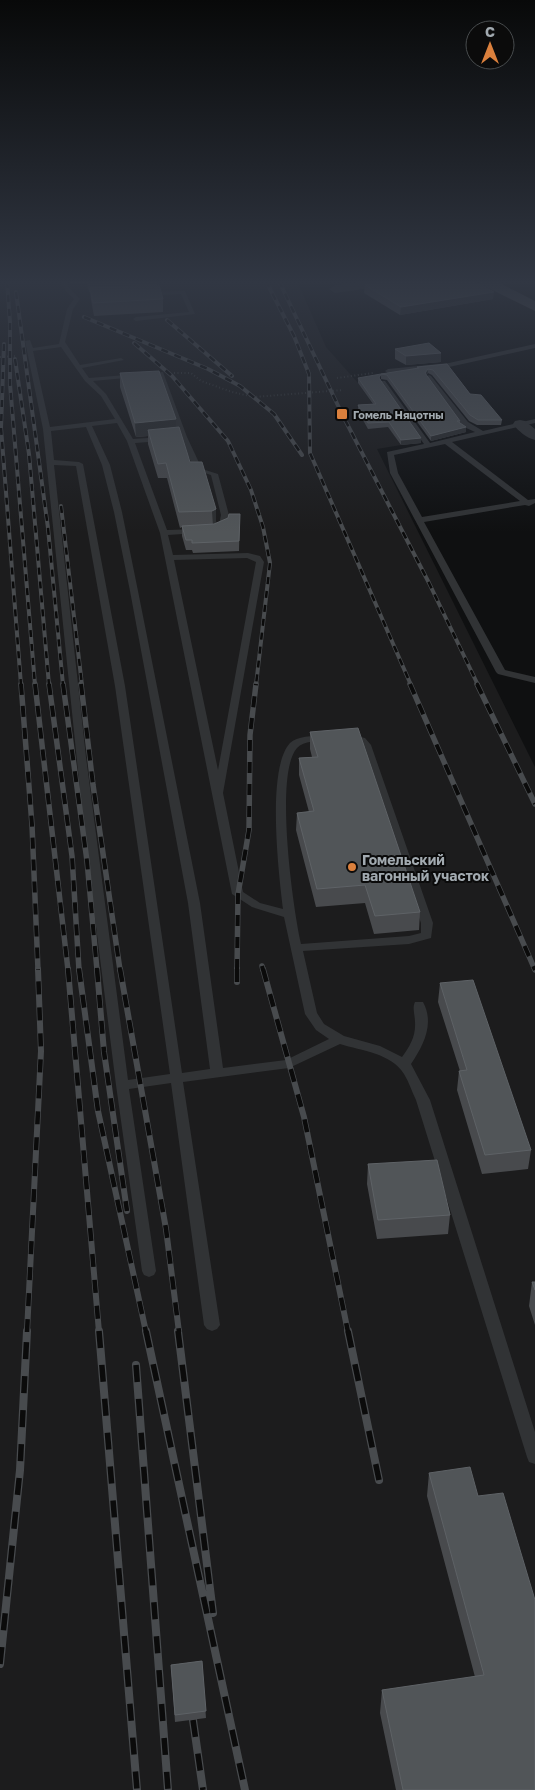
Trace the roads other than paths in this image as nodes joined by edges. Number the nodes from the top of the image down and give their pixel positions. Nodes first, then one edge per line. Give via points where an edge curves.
1 (33, 365) edge
2 (77, 365) edge
3 (94, 365) edge
4 (451, 365) edge
5 (79, 367) junction
6 (388, 371) edge
7 (429, 376) edge
8 (88, 380) junction
9 (383, 382) edge
10 (118, 421) junction
11 (535, 421) edge
12 (88, 424) junction
13 (520, 424) junction
14 (47, 429) junction
15 (484, 434) junction
16 (535, 436) edge
17 (183, 437) junction
18 (130, 442) junction
19 (447, 442) junction
20 (429, 446) junction
21 (50, 462) junction
22 (531, 502) edge
23 (535, 508) edge
24 (419, 520) junction
25 (164, 533) junction
26 (169, 558) junction
27 (535, 680) edge
28 (218, 797) junction
29 (288, 915) junction
30 (296, 948) junction
31 (419, 1005) dead end
32 (339, 1039) junction
33 (404, 1064) junction
34 (217, 1073) junction
35 (175, 1078) junction
36 (122, 1086) junction
37 (149, 1271) dead end
38 (212, 1325) dead end
39 (535, 1457) edge

1 - 14 lane
2 - 5 lane
3 - 5 lane
4 - 6 lane
5 - 8 lane
7 - 15 lane via 465,424
8 - 10 lane via 104,395
8 - 17 lane via 161,373
9 - 20 lane
10 - 12 lane
10 - 18 lane
11 - 13 lane
12 - 14 lane
12 - 34 lane via 106,465 136,600 194,903
13 - 15 lane
13 - 16 street
14 - 21 lane
15 - 19 lane
17 - 18 lane
17 - 25 lane via 198,470 214,474 224,522 214,530
18 - 25 lane
19 - 20 lane
19 - 22 lane
20 - 24 lane via 390,454 394,473
21 - 35 lane via 80,466 120,686
21 - 36 lane via 60,572
22 - 23 lane
22 - 24 lane
24 - 27 lane via 501,672
25 - 26 lane
26 - 28 lane
26 - 28 lane via 248,556 260,562
28 - 29 lane via 238,894 256,905
29 - 30 lane
29 - 30 lane via 281,804 288,753 293,745 303,741 356,738 366,745 427,923 427,935 409,940
30 - 32 lane via 312,1014 320,1027
31 - 33 lane via 423,1030
32 - 33 lane via 389,1055
32 - 34 lane via 289,1064
33 - 39 lane via 423,1100
34 - 35 lane
35 - 36 lane
35 - 38 lane
36 - 37 lane

